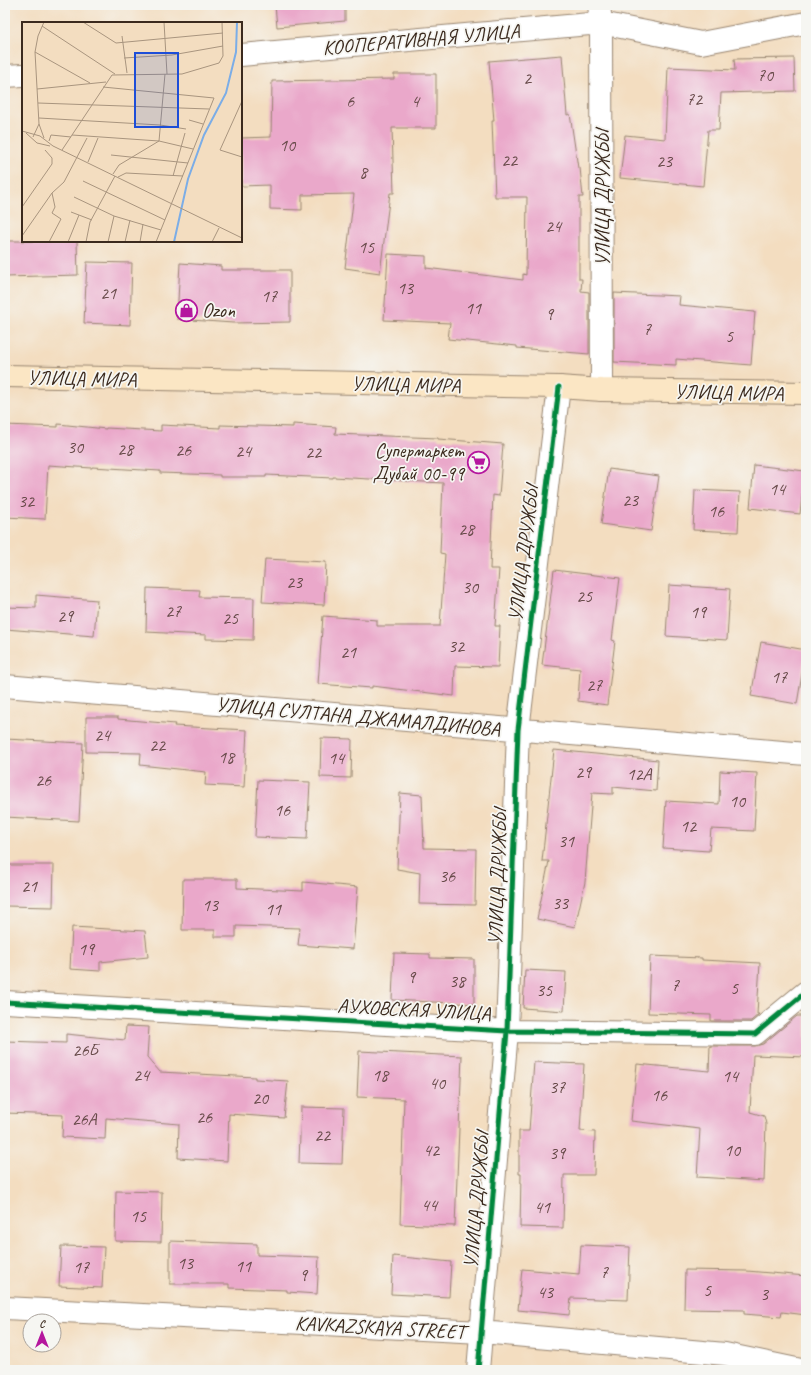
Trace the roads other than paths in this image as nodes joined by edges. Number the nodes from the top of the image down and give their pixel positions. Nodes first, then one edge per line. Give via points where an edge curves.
1 (600, 14) edge
2 (806, 23) edge
3 (242, 55) edge
4 (22, 75) edge
5 (5, 76) edge
6 (5, 376) edge
7 (559, 387) junction
8 (602, 390) junction
9 (806, 392) edge
10 (5, 686) edge
11 (518, 730) junction
12 (806, 754) edge
13 (806, 992) edge
14 (5, 1002) edge
15 (507, 1031) junction
16 (5, 1308) edge
17 (481, 1332) junction
18 (478, 1370) edge
19 (801, 1370) edge

1 - 2 street, КООПЕРАТИВНАЯ УЛИЦА via 701,43
1 - 3 street, КООПЕРАТИВНАЯ УЛИЦА
1 - 8 street, УЛИЦА ДРУЖБЫ
4 - 5 street
6 - 7 main road, УЛИЦА МИРА
7 - 8 main road, УЛИЦА МИРА
7 - 11 street, УЛИЦА ДРУЖБЫ
8 - 9 main road, УЛИЦА МИРА
10 - 11 street, УЛИЦА СУЛТАНА ДЖАМАЛДИНОВА
11 - 12 street, УЛИЦА СУЛТАНА ДЖАМАЛДИНОВА
11 - 15 street, УЛИЦА ДРУЖБЫ
13 - 15 street, АУХОВСКАЯ УЛИЦА via 756,1034
14 - 15 street, АУХОВСКАЯ УЛИЦА
15 - 17 street, УЛИЦА ДРУЖБЫ
16 - 17 street, KAVKAZSKAYA STREET
17 - 18 street, УЛИЦА ДРУЖБЫ
17 - 19 street, KAVKAZSKAYA STREET via 725,1354

